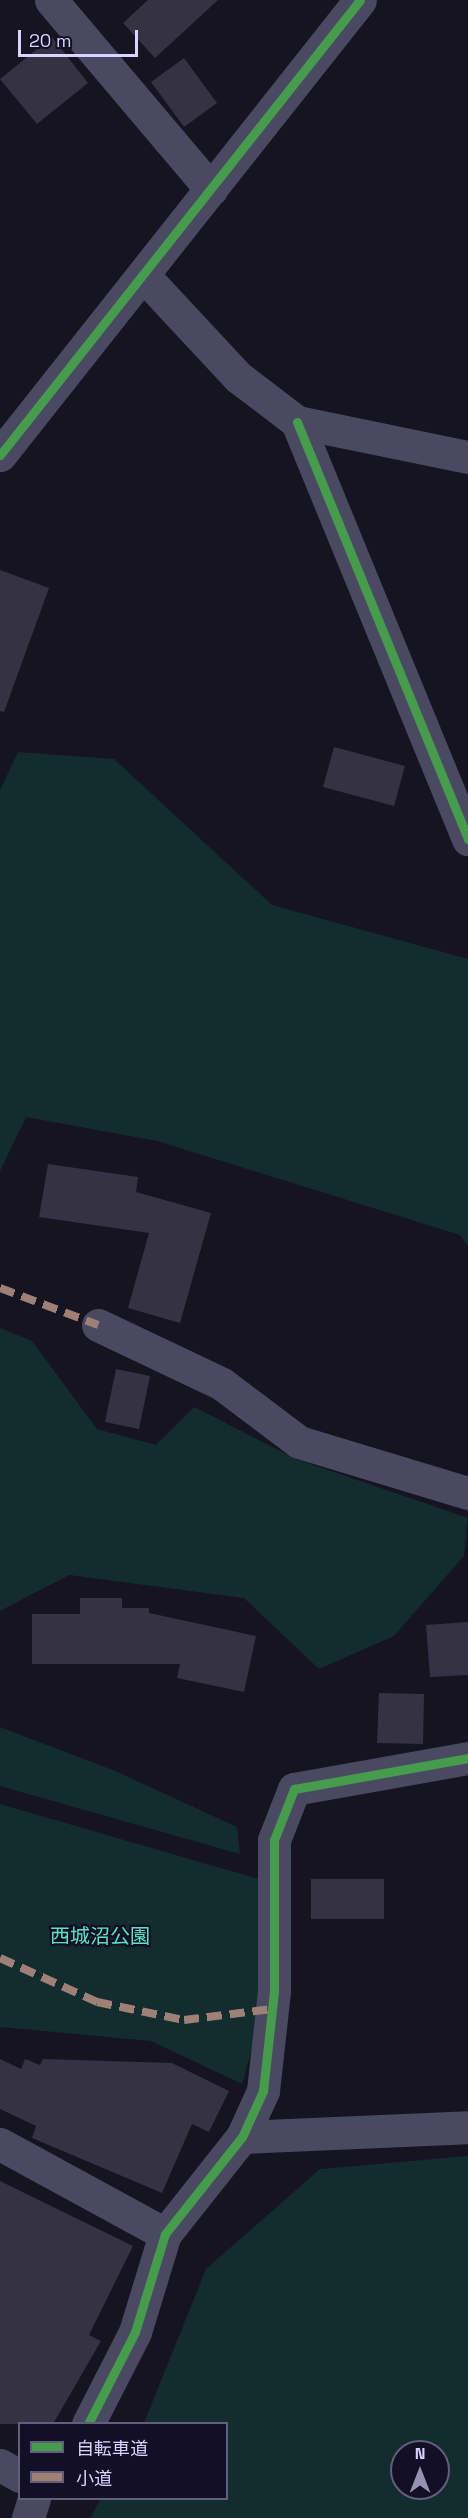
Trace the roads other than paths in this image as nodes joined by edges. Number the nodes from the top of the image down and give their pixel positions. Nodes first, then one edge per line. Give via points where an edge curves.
1 (51, 0) edge
2 (360, 0) edge
3 (211, 189) junction
4 (143, 275) junction
5 (297, 422) junction
6 (0, 455) edge
7 (468, 457) edge
8 (468, 839) edge
9 (98, 1325) dead end
10 (468, 1493) edge
11 (468, 1758) edge
12 (468, 2127) edge
13 (242, 2137) junction
14 (0, 2144) edge
15 (165, 2234) junction
16 (89, 2422) edge
17 (0, 2465) edge
18 (18, 2475) edge
19 (34, 2500) edge
20 (28, 2518) edge

1 - 3 street
2 - 3 street
3 - 4 street
4 - 5 street via 238,377
4 - 6 street
5 - 7 street
5 - 8 street
9 - 10 street via 222,1384 299,1442
11 - 13 street via 294,1789 274,1840 274,1991 263,2091
12 - 13 street
13 - 15 street
14 - 15 street
15 - 16 street via 135,2332
17 - 18 street
19 - 20 street

